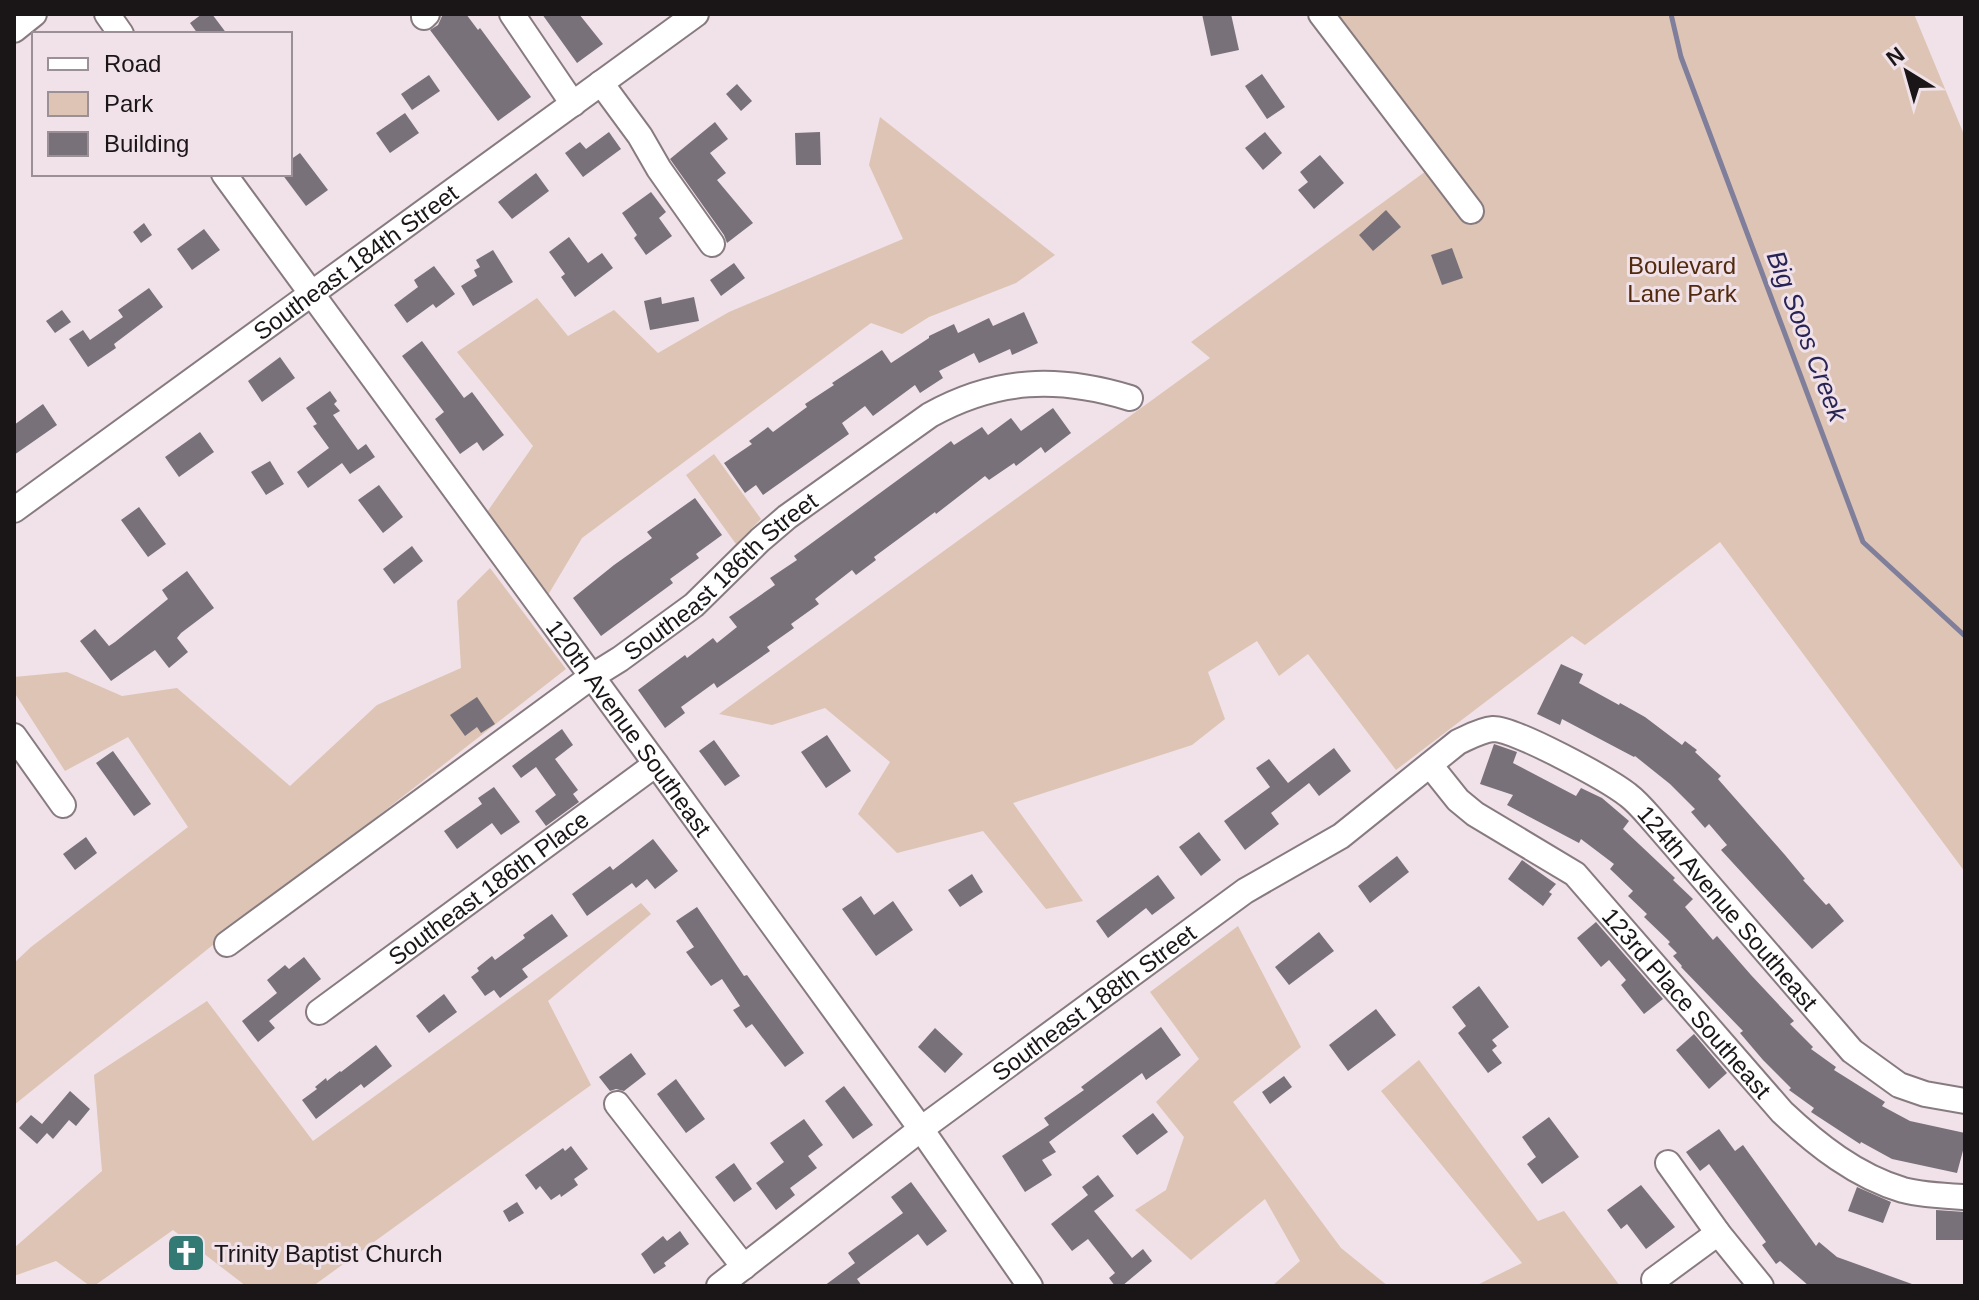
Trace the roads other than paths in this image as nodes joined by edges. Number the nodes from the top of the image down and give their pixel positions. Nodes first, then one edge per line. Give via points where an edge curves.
1 (34, 14) edge
2 (107, 14) edge
3 (512, 14) edge
4 (696, 14) edge
5 (1321, 14) edge
6 (14, 30) edge
7 (120, 32) edge
8 (601, 83) junction
9 (573, 104) junction
10 (225, 176) edge
11 (1471, 211) dead end
12 (712, 244) dead end
13 (312, 295) junction
14 (1130, 398) dead end
15 (14, 510) edge
16 (591, 677) junction
17 (1479, 733) joint
18 (14, 736) edge
19 (656, 764) junction
20 (1430, 765) junction
21 (63, 805) dead end
22 (227, 944) dead end
23 (319, 1012) dead end
24 (1965, 1101) edge
25 (617, 1104) dead end
26 (921, 1129) junction
27 (1668, 1163) dead end
28 (1965, 1197) edge
29 (1718, 1233) junction
30 (744, 1267) junction
31 (1654, 1280) dead end
32 (719, 1286) edge
33 (1030, 1286) edge
34 (1761, 1286) edge

1 - 6 street
2 - 7 street
3 - 9 street
4 - 8 street, Southeast 184th Street
5 - 11 street
8 - 9 street, Southeast 184th Street
8 - 12 street
9 - 13 street, Southeast 184th Street
10 - 13 street, 120th Avenue Southeast
13 - 15 street, Southeast 184th Street
13 - 16 street, 120th Avenue Southeast
14 - 16 street, Southeast 186th Street via 1064,383 1015,384 955,401 787,517 694,605
16 - 19 street, 120th Avenue Southeast
16 - 22 street, Southeast 186th Street
17 - 20 street, Southeast 188th Street
17 - 24 street, 124th Avenue Southeast via 1508,731 1628,795 1852,1051 1899,1085
18 - 21 street
19 - 23 street, Southeast 186th Place
19 - 26 street, 120th Avenue Southeast
20 - 26 street, Southeast 188th Street via 1341,836 1245,891
20 - 28 street, 123rd Place Southeast via 1475,814 1575,874 1808,1137 1867,1176 1904,1190
25 - 30 street
26 - 30 street, Southeast 188th Street
26 - 33 street, 120th Avenue Southeast
27 - 29 street
29 - 31 street
29 - 34 street
30 - 32 street, Southeast 188th Street

